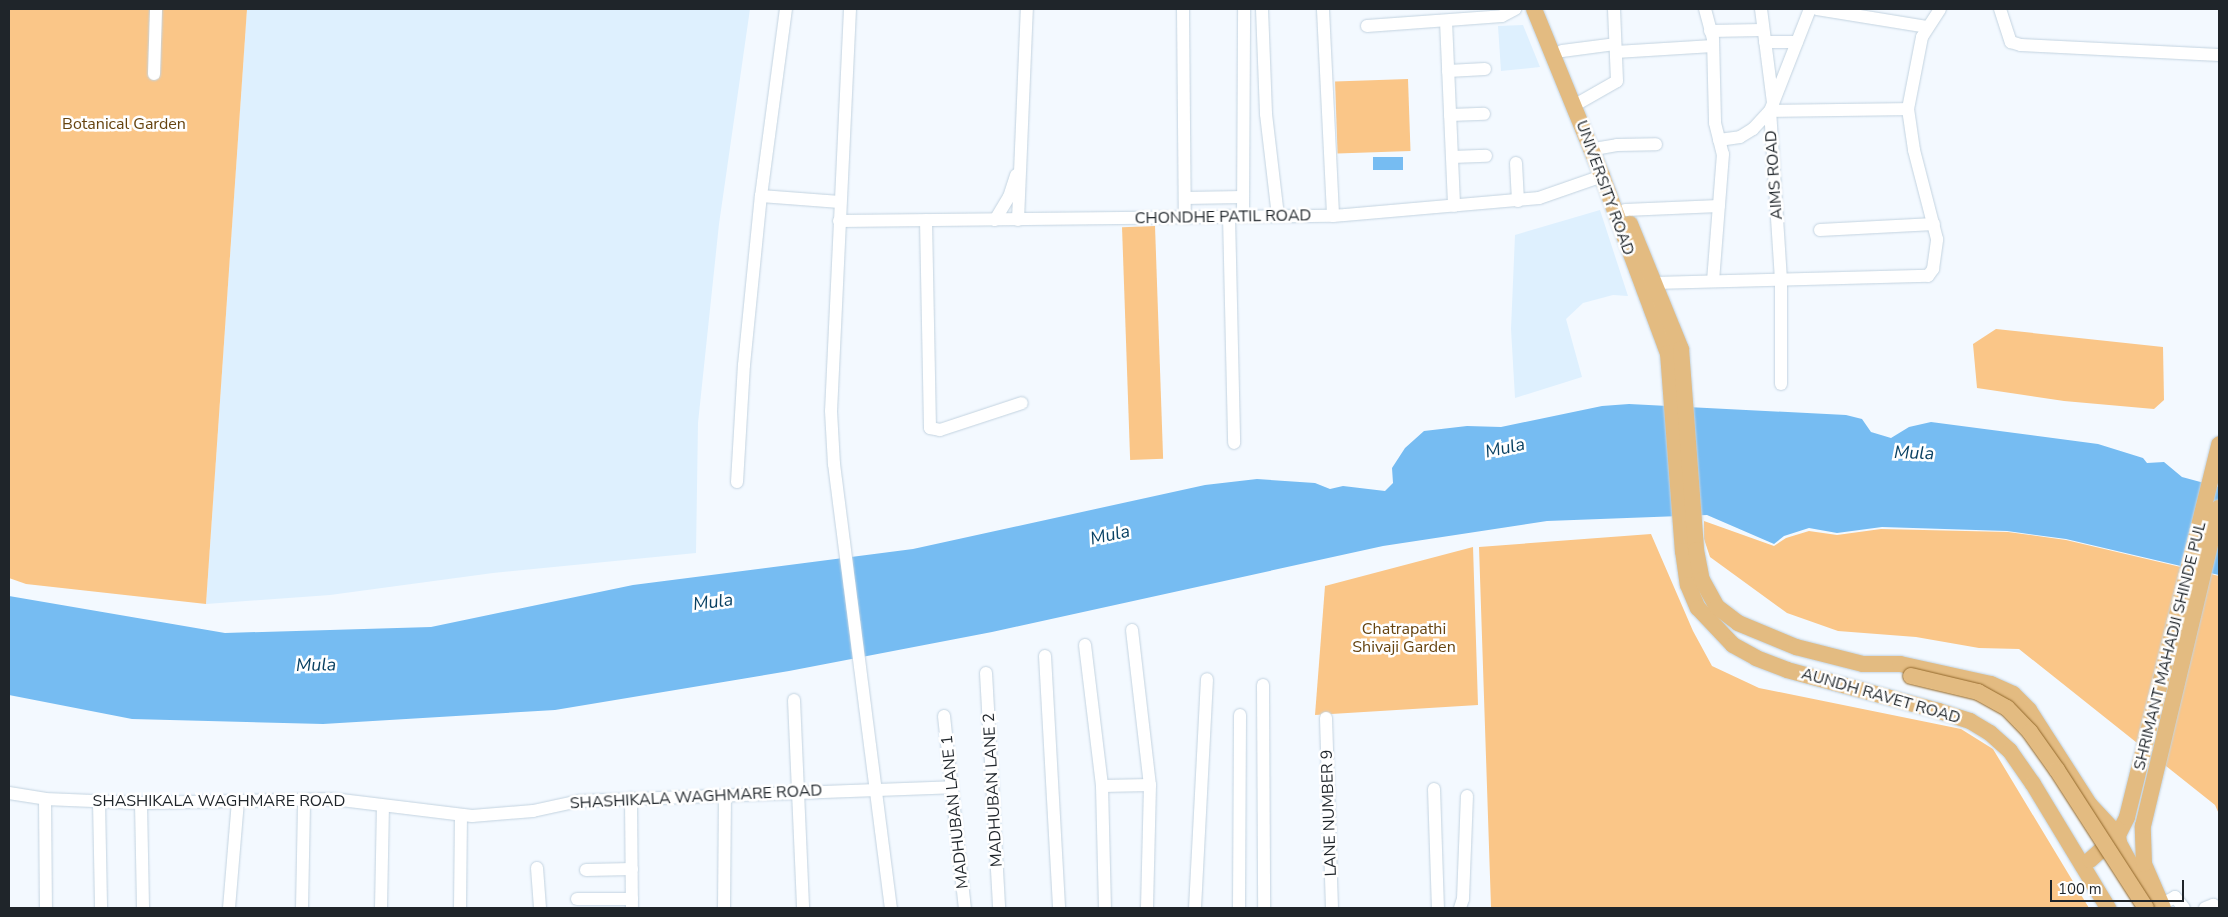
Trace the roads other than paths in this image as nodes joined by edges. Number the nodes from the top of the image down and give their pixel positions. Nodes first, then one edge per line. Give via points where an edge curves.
1 (156, 9) edge
2 (786, 9) edge
3 (850, 9) edge
4 (1027, 9) edge
5 (1183, 9) edge
6 (1244, 9) edge
7 (1262, 9) edge
8 (1514, 9) edge
9 (1534, 9) edge
10 (1546, 9) edge
11 (1614, 9) edge
12 (1705, 9) edge
13 (1761, 9) edge
14 (1810, 9) edge
15 (1817, 9) edge
16 (1940, 9) edge
17 (2000, 9) edge
18 (1323, 10) dead end
19 (1446, 21) junction
20 (1367, 26) dead end
21 (1927, 27) junction
22 (1710, 31) junction
23 (1763, 36) junction
24 (1797, 42) junction
25 (1713, 46) junction
26 (1616, 48) junction
27 (1562, 51) junction
28 (2219, 55) edge
29 (1485, 69) dead end
30 (1448, 71) junction
31 (154, 74) dead end
32 (1578, 104) junction
33 (1771, 108) junction
34 (1908, 109) junction
35 (1484, 114) dead end
36 (1450, 115) junction
37 (1719, 140) junction
38 (1656, 144) dead end
39 (1600, 148) junction
40 (1486, 156) dead end
41 (1452, 157) junction
42 (1516, 163) dead end
43 (1020, 170) junction
44 (1602, 176) junction
45 (761, 196) junction
46 (1243, 197) junction
47 (1186, 198) junction
48 (1518, 201) junction
49 (840, 202) junction
50 (1454, 206) junction
51 (1719, 206) junction
52 (1625, 210) junction
53 (1229, 216) junction
54 (1278, 216) junction
55 (1333, 216) junction
56 (1243, 217) junction
57 (1185, 218) junction
58 (926, 220) junction
59 (995, 220) junction
60 (1018, 220) junction
61 (839, 221) junction
62 (1934, 224) junction
63 (1820, 230) dead end
64 (1782, 280) junction
65 (1713, 281) junction
66 (1647, 283) junction
67 (1781, 384) dead end
68 (1022, 403) dead end
69 (1234, 443) dead end
70 (2219, 444) edge
71 (737, 482) dead end
72 (2219, 508) edge
73 (1689, 550) junction
74 (1132, 630) dead end
75 (1085, 645) dead end
76 (1045, 656) dead end
77 (1863, 664) junction
78 (986, 673) dead end
79 (1207, 679) dead end
80 (1263, 685) dead end
81 (794, 700) dead end
82 (944, 716) dead end
83 (1240, 716) dead end
84 (1326, 718) dead end
85 (1150, 785) junction
86 (1102, 786) junction
87 (952, 787) junction
88 (1434, 789) dead end
89 (876, 790) junction
90 (798, 791) junction
91 (9, 793) edge
92 (724, 794) junction
93 (1467, 796) dead end
94 (2040, 797) junction
95 (631, 798) junction
96 (45, 799) junction
97 (304, 800) junction
98 (99, 801) junction
99 (238, 801) junction
100 (140, 803) junction
101 (382, 806) junction
102 (461, 815) junction
103 (2118, 836) junction
104 (2090, 860) junction
105 (537, 868) dead end
106 (632, 869) junction
107 (586, 870) dead end
108 (577, 899) dead end
109 (632, 904) edge
110 (2156, 904) edge
111 (46, 908) edge
112 (101, 908) edge
113 (143, 908) edge
114 (230, 908) edge
115 (302, 908) edge
116 (381, 908) edge
117 (460, 908) edge
118 (540, 908) edge
119 (724, 908) edge
120 (803, 908) edge
121 (891, 908) edge
122 (966, 908) edge
123 (999, 908) edge
124 (1059, 908) edge
125 (1105, 908) edge
126 (1147, 908) edge
127 (1196, 908) edge
128 (1239, 908) edge
129 (1264, 908) edge
130 (1332, 908) edge
131 (1438, 908) edge
132 (1460, 908) edge
133 (2108, 908) edge
134 (2120, 908) edge
135 (2184, 908) edge
136 (2205, 908) edge
137 (2215, 908) edge

1 - 31 street
2 - 45 street
3 - 49 street
4 - 43 street
5 - 47 street
6 - 46 street
7 - 54 street via 1266,114
8 - 19 street via 1502,16
9 - 32 main road, UNIVERSITY ROAD
10 - 27 main road, UNIVERSITY ROAD
11 - 26 street
12 - 22 street
13 - 23 street
14 - 24 street, AIMS ROAD
15 - 21 street
16 - 21 street
17 - 28 street via 2011,42 2021,45
18 - 55 street
19 - 20 street
19 - 30 street
21 - 34 street
22 - 23 street
22 - 25 street
23 - 24 street
23 - 33 street
24 - 33 street, AIMS ROAD
25 - 26 street
25 - 37 street via 1715,123
26 - 27 street
26 - 32 street via 1617,81
27 - 32 main road, UNIVERSITY ROAD
29 - 30 street
30 - 36 street
32 - 39 main road, UNIVERSITY ROAD
32 - 44 main road, UNIVERSITY ROAD
33 - 34 street
33 - 37 street via 1753,130 1740,137
33 - 64 street, AIMS ROAD
34 - 62 street via 1914,150
35 - 36 street
36 - 41 street
37 - 51 street via 1722,154
38 - 39 street via 1617,144
39 - 52 main road, UNIVERSITY ROAD
40 - 41 street
41 - 50 street
42 - 48 street
43 - 59 street
43 - 60 street
44 - 48 street, CHONDHE PATIL ROAD via 1547,196
44 - 66 main road, UNIVERSITY ROAD
45 - 49 street
45 - 71 street
46 - 47 street
46 - 56 street
47 - 57 street
48 - 50 street, CHONDHE PATIL ROAD
49 - 61 street
50 - 55 street, CHONDHE PATIL ROAD
51 - 52 street
51 - 65 street
52 - 66 main road, UNIVERSITY ROAD
53 - 56 street, CHONDHE PATIL ROAD
53 - 57 street, CHONDHE PATIL ROAD
53 - 69 street
54 - 55 street, CHONDHE PATIL ROAD
54 - 56 street, CHONDHE PATIL ROAD
57 - 60 street, CHONDHE PATIL ROAD
58 - 59 street, CHONDHE PATIL ROAD
58 - 61 street, CHONDHE PATIL ROAD
58 - 68 street via 930,428 939,431
59 - 60 street, CHONDHE PATIL ROAD
61 - 89 street via 831,411 834,464
62 - 63 street
62 - 64 street via 1937,239 1933,268 1924,278 1859,275
64 - 65 street
64 - 67 street, AIMS ROAD
65 - 66 street
66 - 73 main road, UNIVERSITY ROAD via 1681,349 1677,369
70 - 103 main road, SHRIMANT MAHADJI SHINDE PUL via 2127,818
72 - 110 main road, SHRIMANT MAHADJI SHINDE PUL via 2143,826 2144,864
73 - 77 main road, AUNDH RAVET ROAD via 1717,607 1738,623 1796,648
73 - 94 main road, AUNDH RAVET ROAD via 1688,584 1698,608 1733,644 1787,670 1970,721 2010,751
74 - 85 street
75 - 86 street
76 - 124 street
77 - 103 main road, AUNDH RAVET ROAD via 1900,664 1991,684 2013,694 2033,717 2089,804
77 - 110 main road, bridge via 1978,692 2007,708 2030,732
78 - 123 street, MADHUBAN LANE 2
79 - 127 street
80 - 129 street
81 - 90 street
82 - 87 street, MADHUBAN LANE 1
83 - 128 street
84 - 130 street, LANE NUMBER 9
85 - 86 street
85 - 126 street
86 - 125 street
87 - 89 street, SHASHIKALA WAGHMARE ROAD
87 - 122 street, MADHUBAN LANE 1
88 - 131 street
89 - 90 street, SHASHIKALA WAGHMARE ROAD
89 - 121 street
90 - 92 street, SHASHIKALA WAGHMARE ROAD
90 - 120 street
91 - 96 street, SHASHIKALA WAGHMARE ROAD
92 - 95 street, SHASHIKALA WAGHMARE ROAD
92 - 119 street
93 - 132 street
94 - 104 main road via 2064,817
94 - 133 main road, AUNDH RAVET ROAD
95 - 102 street, SHASHIKALA WAGHMARE ROAD via 579,801 502,814
95 - 106 street
96 - 98 street, SHASHIKALA WAGHMARE ROAD
96 - 111 street
97 - 99 street, SHASHIKALA WAGHMARE ROAD
97 - 101 street, SHASHIKALA WAGHMARE ROAD via 347,800
97 - 115 street
98 - 100 street, SHASHIKALA WAGHMARE ROAD
98 - 112 street
99 - 100 street, SHASHIKALA WAGHMARE ROAD
99 - 114 street
100 - 113 street
101 - 102 street, SHASHIKALA WAGHMARE ROAD
101 - 116 street
102 - 117 street
103 - 104 main road
103 - 110 main road via 2145,893
104 - 134 main road
105 - 118 street
106 - 107 street
106 - 109 street
108 - 109 street
110 - 135 street via 2176,897
136 - 137 street via 2213,905

